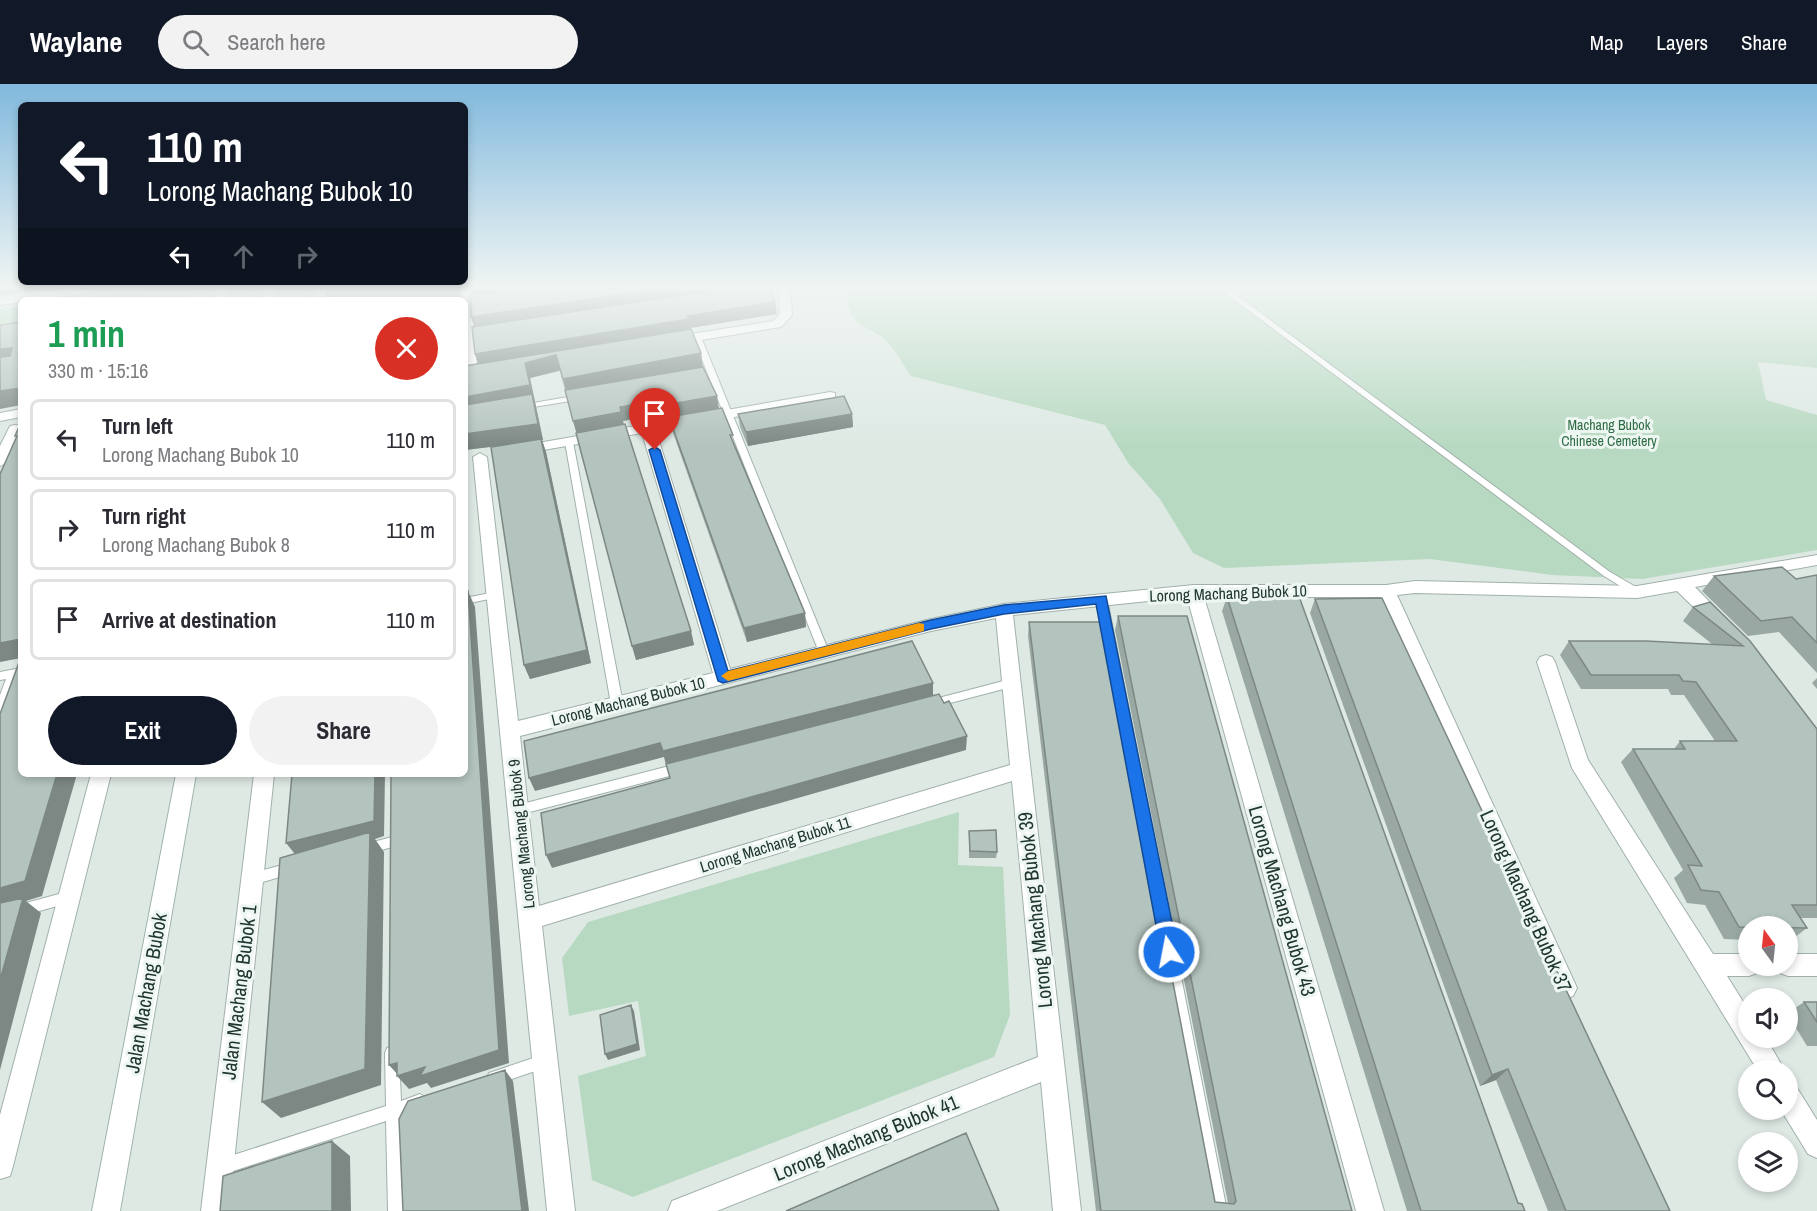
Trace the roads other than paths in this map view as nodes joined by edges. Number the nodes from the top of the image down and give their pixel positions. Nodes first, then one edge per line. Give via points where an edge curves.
1 (474, 342) edge
2 (671, 342) edge
3 (699, 342) edge
4 (1294, 342) edge
5 (652, 345) edge
6 (473, 374) edge
7 (712, 374) junction
8 (701, 376) edge
9 (591, 395) edge
10 (830, 396) edge
11 (511, 409) edge
12 (18, 414) edge
13 (728, 414) junction
14 (0, 417) edge
15 (648, 428) junction
16 (15, 429) edge
17 (569, 442) junction
18 (485, 456) edge
19 (0, 462) edge
20 (1817, 560) edge
21 (1682, 585) junction
22 (1194, 591) junction
23 (1386, 591) junction
24 (1637, 592) junction
25 (495, 595) junction
26 (1102, 599) junction
27 (468, 600) edge
28 (1004, 610) junction
29 (1730, 632) edge
30 (824, 652) junction
31 (1546, 662) dead end
32 (17, 672) edge
33 (0, 676) edge
34 (723, 678) junction
35 (1011, 683) junction
36 (617, 704) junction
37 (920, 707) edge
38 (0, 711) edge
39 (510, 731) junction
40 (690, 766) edge
41 (1020, 770) junction
42 (100, 777) edge
43 (185, 777) edge
44 (264, 777) edge
45 (518, 810) junction
46 (392, 842) edge
47 (349, 854) edge
48 (306, 865) edge
49 (252, 879) junction
50 (70, 897) junction
51 (0, 916) edge
52 (530, 919) junction
53 (1707, 964) junction
54 (1738, 965) edge
55 (1798, 965) edge
56 (1817, 965) edge
57 (1572, 1004) edge
58 (1738, 1016) edge
59 (392, 1041) edge
60 (546, 1061) junction
61 (1051, 1065) junction
62 (480, 1082) edge
63 (435, 1097) edge
64 (392, 1111) junction
65 (1798, 1113) edge
66 (1817, 1144) edge
67 (0, 1166) edge
68 (218, 1168) junction
69 (106, 1211) edge
70 (215, 1211) edge
71 (396, 1211) edge
72 (561, 1211) edge
73 (682, 1211) edge
74 (1067, 1211) edge
75 (1219, 1211) edge
76 (1370, 1211) edge

1 - 6 street
2 - 5 street
3 - 7 lane
4 - 24 lane via 1607,574
7 - 8 lane
7 - 13 lane
9 - 11 lane
10 - 13 street
12 - 14 street
13 - 15 street
13 - 30 lane
15 - 17 street
15 - 34 street
16 - 19 street
17 - 18 street
17 - 36 lane
18 - 25 street, Lorong Machang Bubok 9
20 - 21 street, Lorong Machang Bubok 10
21 - 24 street, Lorong Machang Bubok 10
21 - 29 street
22 - 23 street, Lorong Machang Bubok 10 via 1296,596
22 - 26 street, Lorong Machang Bubok 10
22 - 76 street, Lorong Machang Bubok 43
23 - 24 street, Lorong Machang Bubok 10 via 1426,587
23 - 57 street, Lorong Machang Bubok 37
25 - 27 lane
25 - 39 street, Lorong Machang Bubok 9
26 - 28 street, Lorong Machang Bubok 10
26 - 75 lane
28 - 30 street, Lorong Machang Bubok 10
28 - 35 street, Lorong Machang Bubok 39
30 - 34 street, Lorong Machang Bubok 10
31 - 53 street via 1579,762
32 - 33 lane
32 - 38 lane
34 - 36 street, Lorong Machang Bubok 10
35 - 37 lane
35 - 41 street, Lorong Machang Bubok 39
36 - 39 street, Lorong Machang Bubok 10
39 - 45 street, Lorong Machang Bubok 9
40 - 45 lane
41 - 52 street, Lorong Machang Bubok 11
41 - 61 street, Lorong Machang Bubok 39
42 - 50 street
43 - 69 street, Jalan Machang Bubok
44 - 49 street, Jalan Machang Bubok 1
45 - 52 street, Lorong Machang Bubok 9
46 - 47 lane
48 - 49 lane
49 - 68 street, Jalan Machang Bubok 1
50 - 51 lane
50 - 67 street
52 - 60 street, Lorong Machang Bubok 9
53 - 54 street
53 - 58 street
55 - 56 street
59 - 64 lane
60 - 62 lane
60 - 72 street, Lorong Machang Bubok 9
61 - 73 street, Lorong Machang Bubok 41
61 - 74 street, Lorong Machang Bubok 39
63 - 64 lane
64 - 68 lane
64 - 71 lane
65 - 66 street
68 - 70 street, Jalan Machang Bubok 1

